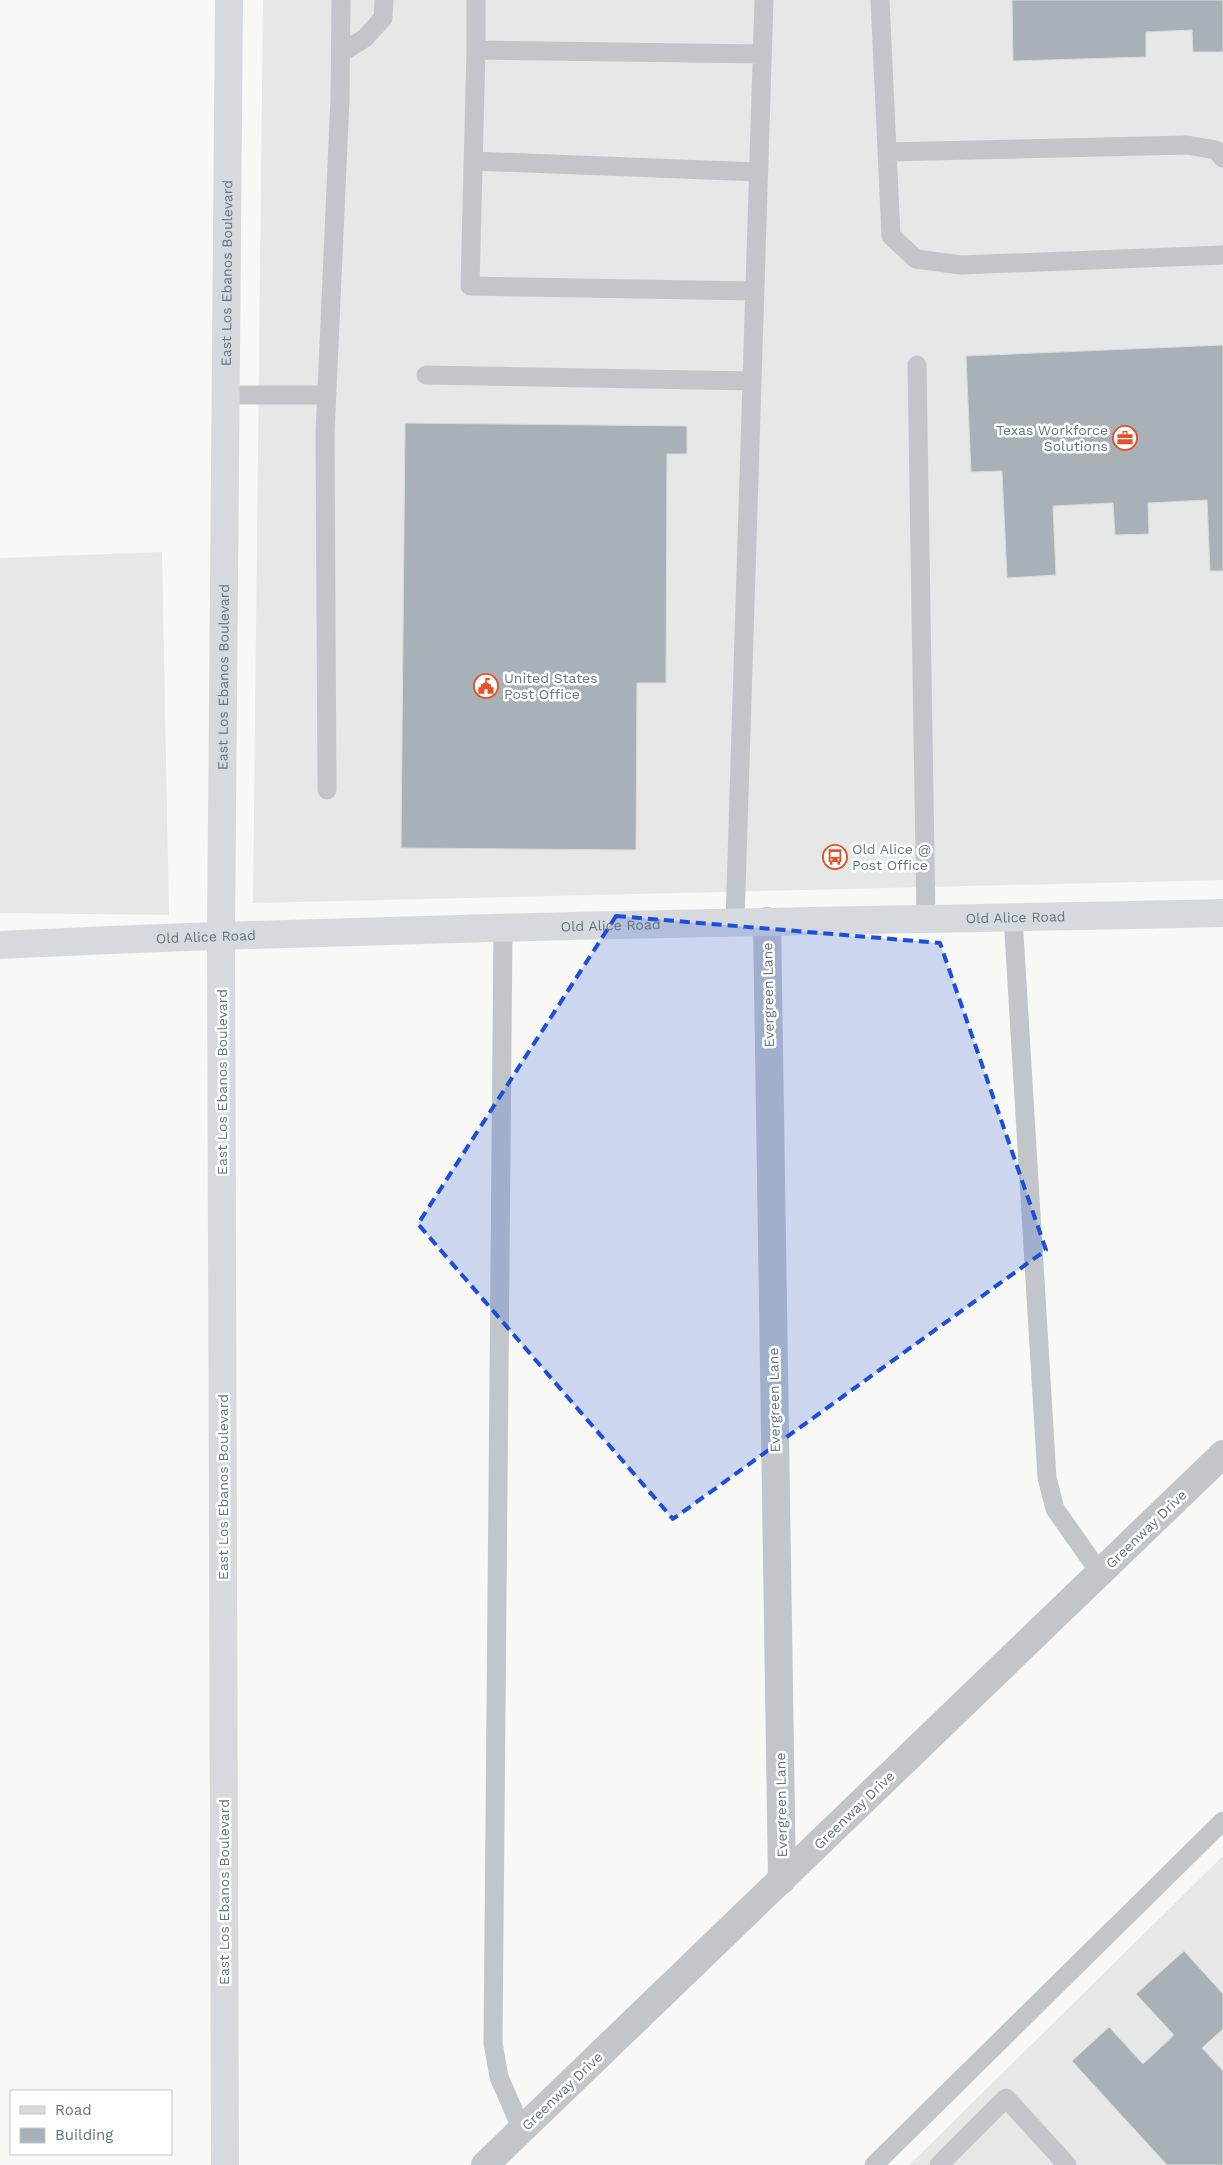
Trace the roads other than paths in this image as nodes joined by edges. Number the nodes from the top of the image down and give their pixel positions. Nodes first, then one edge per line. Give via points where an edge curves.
1 (229, 0) edge
2 (341, 0) edge
3 (384, 0) edge
4 (476, 0) edge
5 (764, 0) edge
6 (880, 0) edge
7 (476, 50) junction
8 (341, 53) junction
9 (762, 54) junction
10 (887, 152) junction
11 (1223, 158) edge
12 (474, 161) junction
13 (758, 172) junction
14 (1223, 255) edge
15 (754, 291) junction
16 (918, 365) dead end
17 (426, 375) dead end
18 (751, 381) junction
19 (326, 394) junction
20 (226, 395) junction
21 (327, 790) dead end
22 (1223, 913) edge
23 (1013, 917) junction
24 (926, 918) junction
25 (766, 921) junction
26 (734, 922) junction
27 (504, 928) junction
28 (221, 935) junction
29 (0, 945) edge
30 (1223, 1454) edge
31 (1100, 1573) junction
32 (1223, 1821) edge
33 (782, 1880) junction
34 (522, 2130) junction
35 (225, 2165) edge
36 (485, 2165) edge
37 (874, 2165) edge
38 (939, 2165) edge
39 (1067, 2165) edge

1 - 20 street, East Los Ebanos Boulevard
2 - 8 lane
3 - 8 lane via 383,18 365,38
4 - 7 lane
5 - 9 lane
6 - 10 lane
7 - 9 lane
7 - 12 lane
8 - 19 lane
9 - 13 lane
10 - 11 lane via 1187,145 1216,150
10 - 14 lane via 892,236 916,259 961,265
12 - 13 lane
12 - 15 lane via 470,286
13 - 15 lane
15 - 18 lane
16 - 24 lane
17 - 18 lane
18 - 26 lane
19 - 20 lane
19 - 21 lane
20 - 28 street, East Los Ebanos Boulevard
22 - 23 street, Old Alice Road
23 - 24 street, Old Alice Road
23 - 31 lane via 1047,1478 1055,1509
24 - 25 street, Old Alice Road
25 - 26 street, Old Alice Road
25 - 33 street, Evergreen Lane
26 - 27 street, Old Alice Road
27 - 28 street, Old Alice Road
27 - 34 lane via 493,2044 499,2077
28 - 29 street, Old Alice Road
28 - 35 street, East Los Ebanos Boulevard
30 - 31 street, Greenway Drive
31 - 33 street, Greenway Drive
32 - 37 lane
33 - 34 street, Greenway Drive
34 - 36 street, Greenway Drive
38 - 39 lane via 1006,2098

